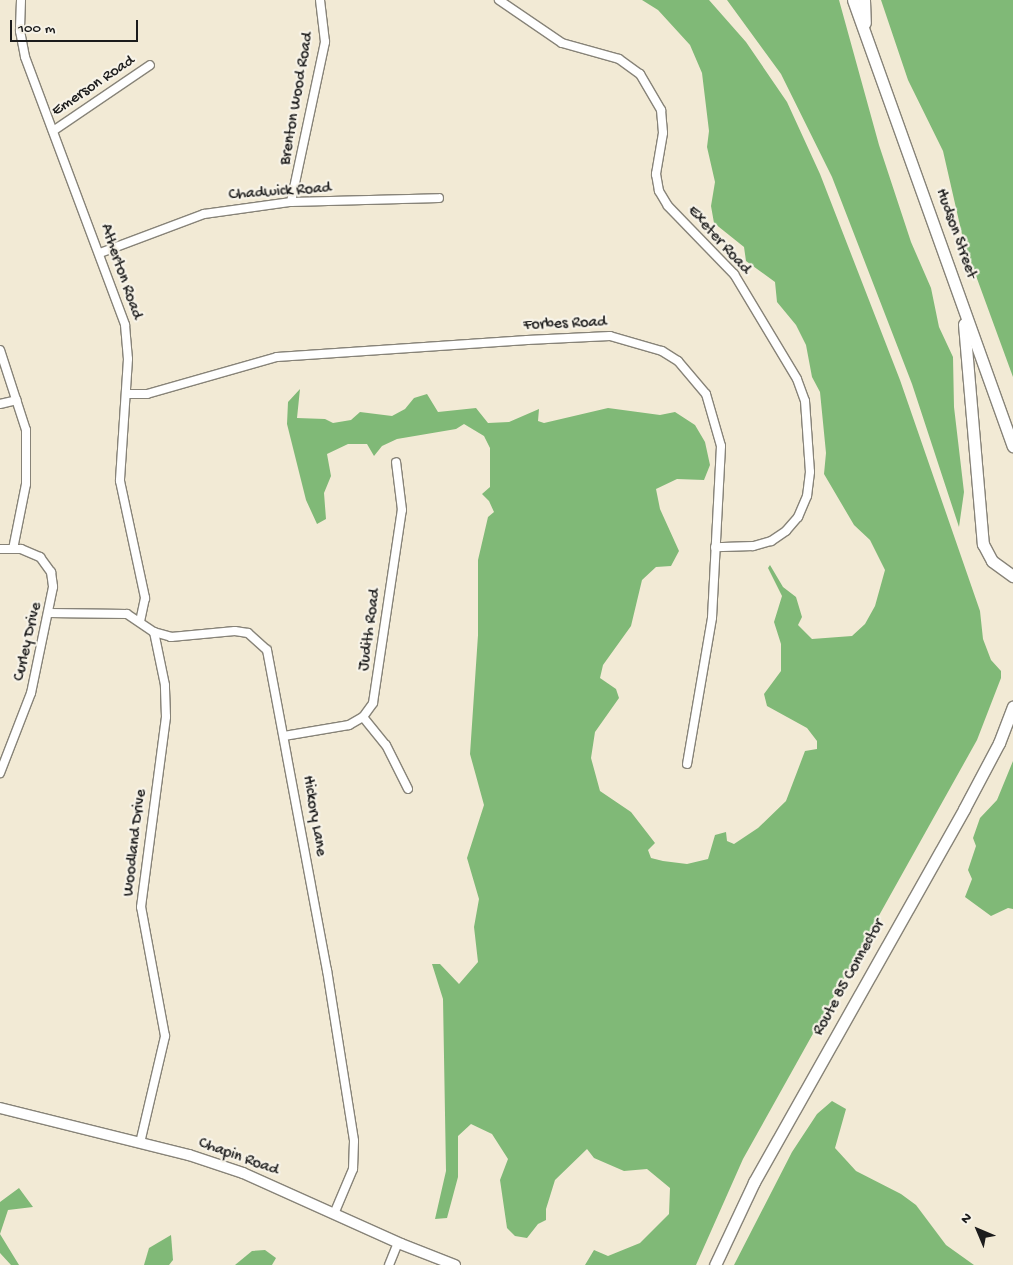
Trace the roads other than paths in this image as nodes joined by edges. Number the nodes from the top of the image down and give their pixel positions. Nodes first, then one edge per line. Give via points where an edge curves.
1 (21, 0) edge
2 (320, 0) edge
3 (500, 0) edge
4 (853, 0) edge
5 (864, 0) edge
6 (866, 32) junction
7 (150, 65) dead end
8 (53, 131) junction
9 (439, 198) dead end
10 (291, 202) junction
11 (100, 253) junction
12 (955, 284) junction
13 (0, 350) edge
14 (126, 394) junction
15 (17, 400) junction
16 (0, 404) edge
17 (1013, 446) edge
18 (396, 462) dead end
19 (715, 547) junction
20 (0, 549) edge
21 (14, 549) junction
22 (1013, 576) edge
23 (49, 613) junction
24 (140, 621) junction
25 (154, 632) junction
26 (1013, 708) edge
27 (363, 717) junction
28 (284, 736) junction
29 (687, 764) dead end
30 (0, 773) edge
31 (408, 789) dead end
32 (0, 1108) edge
33 (140, 1143) junction
34 (334, 1214) junction
35 (398, 1243) junction
36 (388, 1265) edge
37 (455, 1265) edge
38 (716, 1265) edge

1 - 8 street, Atherton Road via 23,49
2 - 10 street, Brenton Wood Road via 325,42
3 - 19 street, Exeter Road via 562,43 619,60 640,74 661,110 663,133 656,174 659,191 668,206 734,274 797,379 805,401 810,472 807,496 798,517 786,531 770,541 754,546
4 - 6 main road, Hudson Street
5 - 6 main road, Hudson Street
6 - 12 main road, Hudson Street
7 - 8 street, Emerson Road
8 - 11 street, Atherton Road
9 - 10 street, Chadwick Road
10 - 11 street, Chadwick Road via 204,214
11 - 14 street, Atherton Road via 127,336
12 - 17 main road, Hudson Street
12 - 22 main road via 967,346 983,544 992,561
13 - 15 street
14 - 19 street, Forbes Road via 147,394 277,357 565,338 626,338 662,351 678,361 706,394 712,407 722,446
14 - 24 street, Atherton Road via 120,481 145,598
15 - 16 street
15 - 21 street via 26,430 27,466
18 - 27 street, Judith Road via 402,496 401,517 375,692 369,711
19 - 29 street, Forbes Road via 712,618
20 - 21 street, Curley Drive
21 - 23 street, Curley Drive via 34,553 48,566 54,587
23 - 24 street, Hickory Lane via 112,612 127,614
23 - 30 street, Curley Drive via 27,707
24 - 25 street, Hickory Lane
25 - 28 street, Hickory Lane via 180,637 235,631 259,640 272,662
25 - 33 street, Woodland Drive via 165,685 166,717 141,907 165,1036
26 - 38 main road, Route 85 Connector via 999,743 964,809 754,1182
27 - 28 street via 342,727
27 - 31 street via 386,745
28 - 34 street, Hickory Lane via 354,1141 353,1169
32 - 33 street, Chapin Road
33 - 34 street, Chapin Road via 243,1173
34 - 35 street, Chapin Road
35 - 36 street
35 - 37 street, Chapin Road

